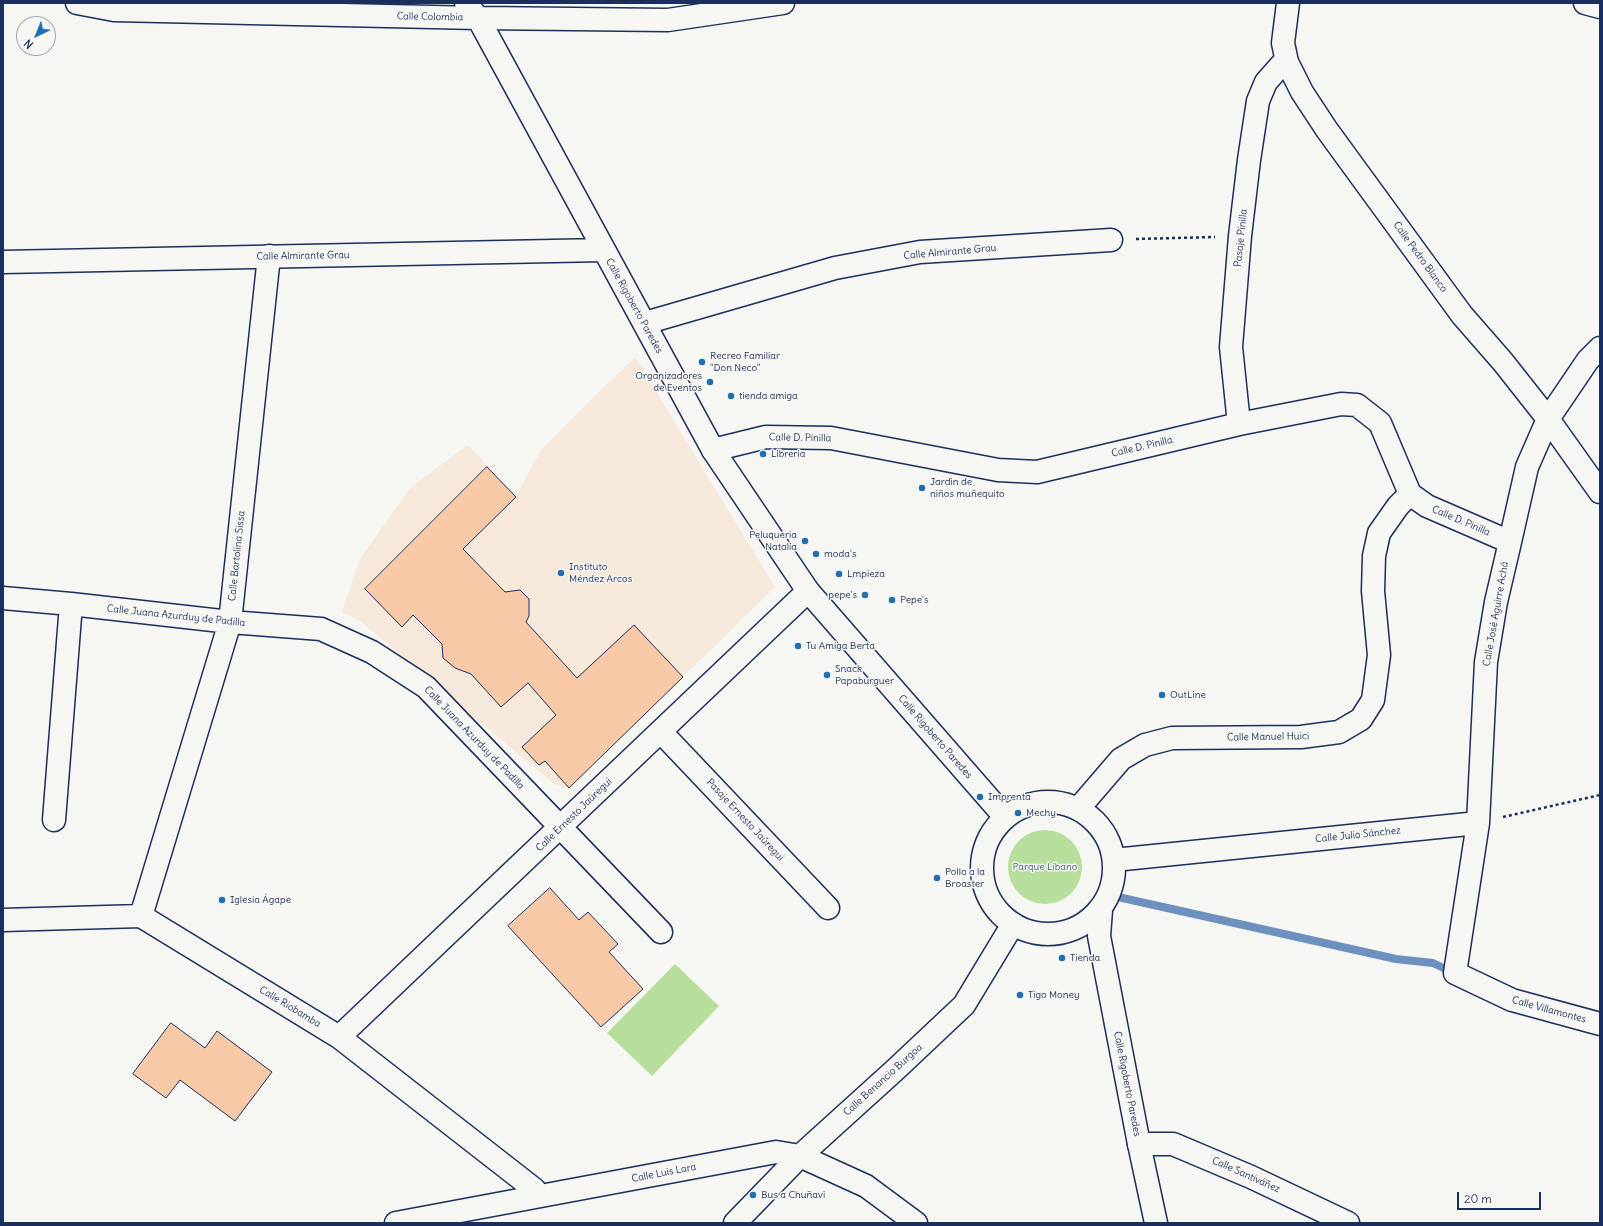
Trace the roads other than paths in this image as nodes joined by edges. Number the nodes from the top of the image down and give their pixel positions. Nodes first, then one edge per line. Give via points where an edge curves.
1 (77, 3) edge
2 (783, 3) edge
3 (1288, 3) edge
4 (1585, 3) edge
5 (1600, 7) edge
6 (472, 10) edge
7 (665, 11) edge
8 (1287, 62) junction
9 (1111, 240) road end
10 (603, 250) junction
11 (269, 256) junction
12 (3, 262) edge
13 (645, 323) junction
14 (1600, 348) edge
15 (1548, 419) junction
16 (1239, 424) junction
17 (712, 450) junction
18 (1600, 492) edge
19 (1410, 494) junction
20 (1510, 542) junction
21 (808, 591) junction
22 (3, 598) edge
23 (71, 604) junction
24 (230, 622) junction
25 (661, 732) junction
26 (1078, 809) junction
27 (1005, 817) junction
28 (54, 820) dead end
29 (1478, 823) junction
30 (561, 827) junction
31 (1114, 860) junction
32 (828, 908) dead end
33 (1101, 910) junction
34 (141, 916) junction
35 (3, 920) edge
36 (1013, 924) junction
37 (1076, 928) junction
38 (661, 932) dead end
39 (1101, 944) junction
40 (1455, 973) joint
41 (1600, 1024) edge
42 (339, 1037) junction
43 (1139, 1144) junction
44 (800, 1156) junction
45 (539, 1196) junction
46 (396, 1223) edge
47 (735, 1223) edge
48 (916, 1223) edge
49 (1156, 1223) edge
50 (1348, 1223) edge

1 - 6 street, Calle Colombia via 114,10
2 - 7 street, Calle Colombia
3 - 8 street, Calle Pedro Blanco via 1283,43
4 - 5 street
6 - 7 street, Calle Colombia
6 - 10 street, Calle Rigoberto Paredes
8 - 15 street, Calle Pedro Blanco via 1302,92 1327,130 1462,315
8 - 16 street, Pasaje Pinilla via 1266,82 1258,101 1240,236 1231,346
9 - 13 street, Calle Almirante Grau via 920,252 835,268
10 - 11 street, Calle Almirante Grau
10 - 13 street, Calle Rigoberto Paredes
11 - 12 street, Calle Almirante Grau
11 - 24 street, Calle Bartolina Sissa
13 - 17 street, Calle Rigoberto Paredes
14 - 15 street, Calle José Aguirre Achá via 1588,360
15 - 18 street, Calle Pedro Blanco
15 - 20 street, Calle José Aguirre Achá via 1527,467
16 - 17 street, Calle D. Pinilla via 1037,472 998,470 831,438 766,437
16 - 19 street, Calle D. Pinilla via 1341,404 1356,405 1380,423
17 - 21 street, Calle Rigoberto Paredes
19 - 20 street, Calle D. Pinilla via 1427,506
19 - 26 street, Calle Manuel Huici via 1379,533 1374,556 1373,591 1379,655 1373,700 1361,719 1339,732 1301,737 1172,738 1145,745 1120,759
20 - 29 street, Calle José Aguirre Achá via 1486,662
21 - 25 street, Calle Ernesto Jaúregui
21 - 27 street, Calle Rigoberto Paredes
22 - 23 street, Calle Juana Azurduy de Padilla
23 - 24 street, Calle Juana Azurduy de Padilla
23 - 28 street
24 - 30 street, Calle Juana Azurduy de Padilla via 321,629 372,652 426,687
24 - 34 street, Calle Bartolina Sissa
25 - 30 street, Calle Ernesto Jaúregui
25 - 32 street, Pasaje Ernesto Jaúregui
26 - 27 street via 1060,803 1040,802 1021,807
26 - 31 street via 1096,822 1108,839
27 - 36 street via 991,833 983,852 981,873 986,893 997,911
29 - 31 street, Calle Julio Sánchez
29 - 40 street, Calle José Aguirre Achá
30 - 38 street, Calle Juana Azurduy de Padilla
30 - 42 street, Calle Ernesto Jaúregui
31 - 33 street via 1114,878
33 - 37 street
33 - 39 street, Calle Rigoberto Paredes via 1098,927
34 - 35 street
34 - 42 street, Calle Riobamba
36 - 37 street via 1028,931 1044,934
36 - 44 street, Calle Benancio Burgoa via 964,1005
37 - 39 street via 1093,936
39 - 43 street, Calle Rigoberto Paredes
40 - 41 street, Calle Villamontes via 1512,1000
42 - 45 street, Calle Riobamba via 534,1189
43 - 49 street, Calle Rigoberto Paredes
43 - 50 street, Calle Santiváñez via 1158,1143 1179,1147 1251,1177
44 - 45 street, Calle Luis Lara via 776,1152
44 - 47 street, Calle Benancio Burgoa
44 - 48 street, Calle Luis Lara via 866,1186
45 - 46 street, Calle Luis Lara

